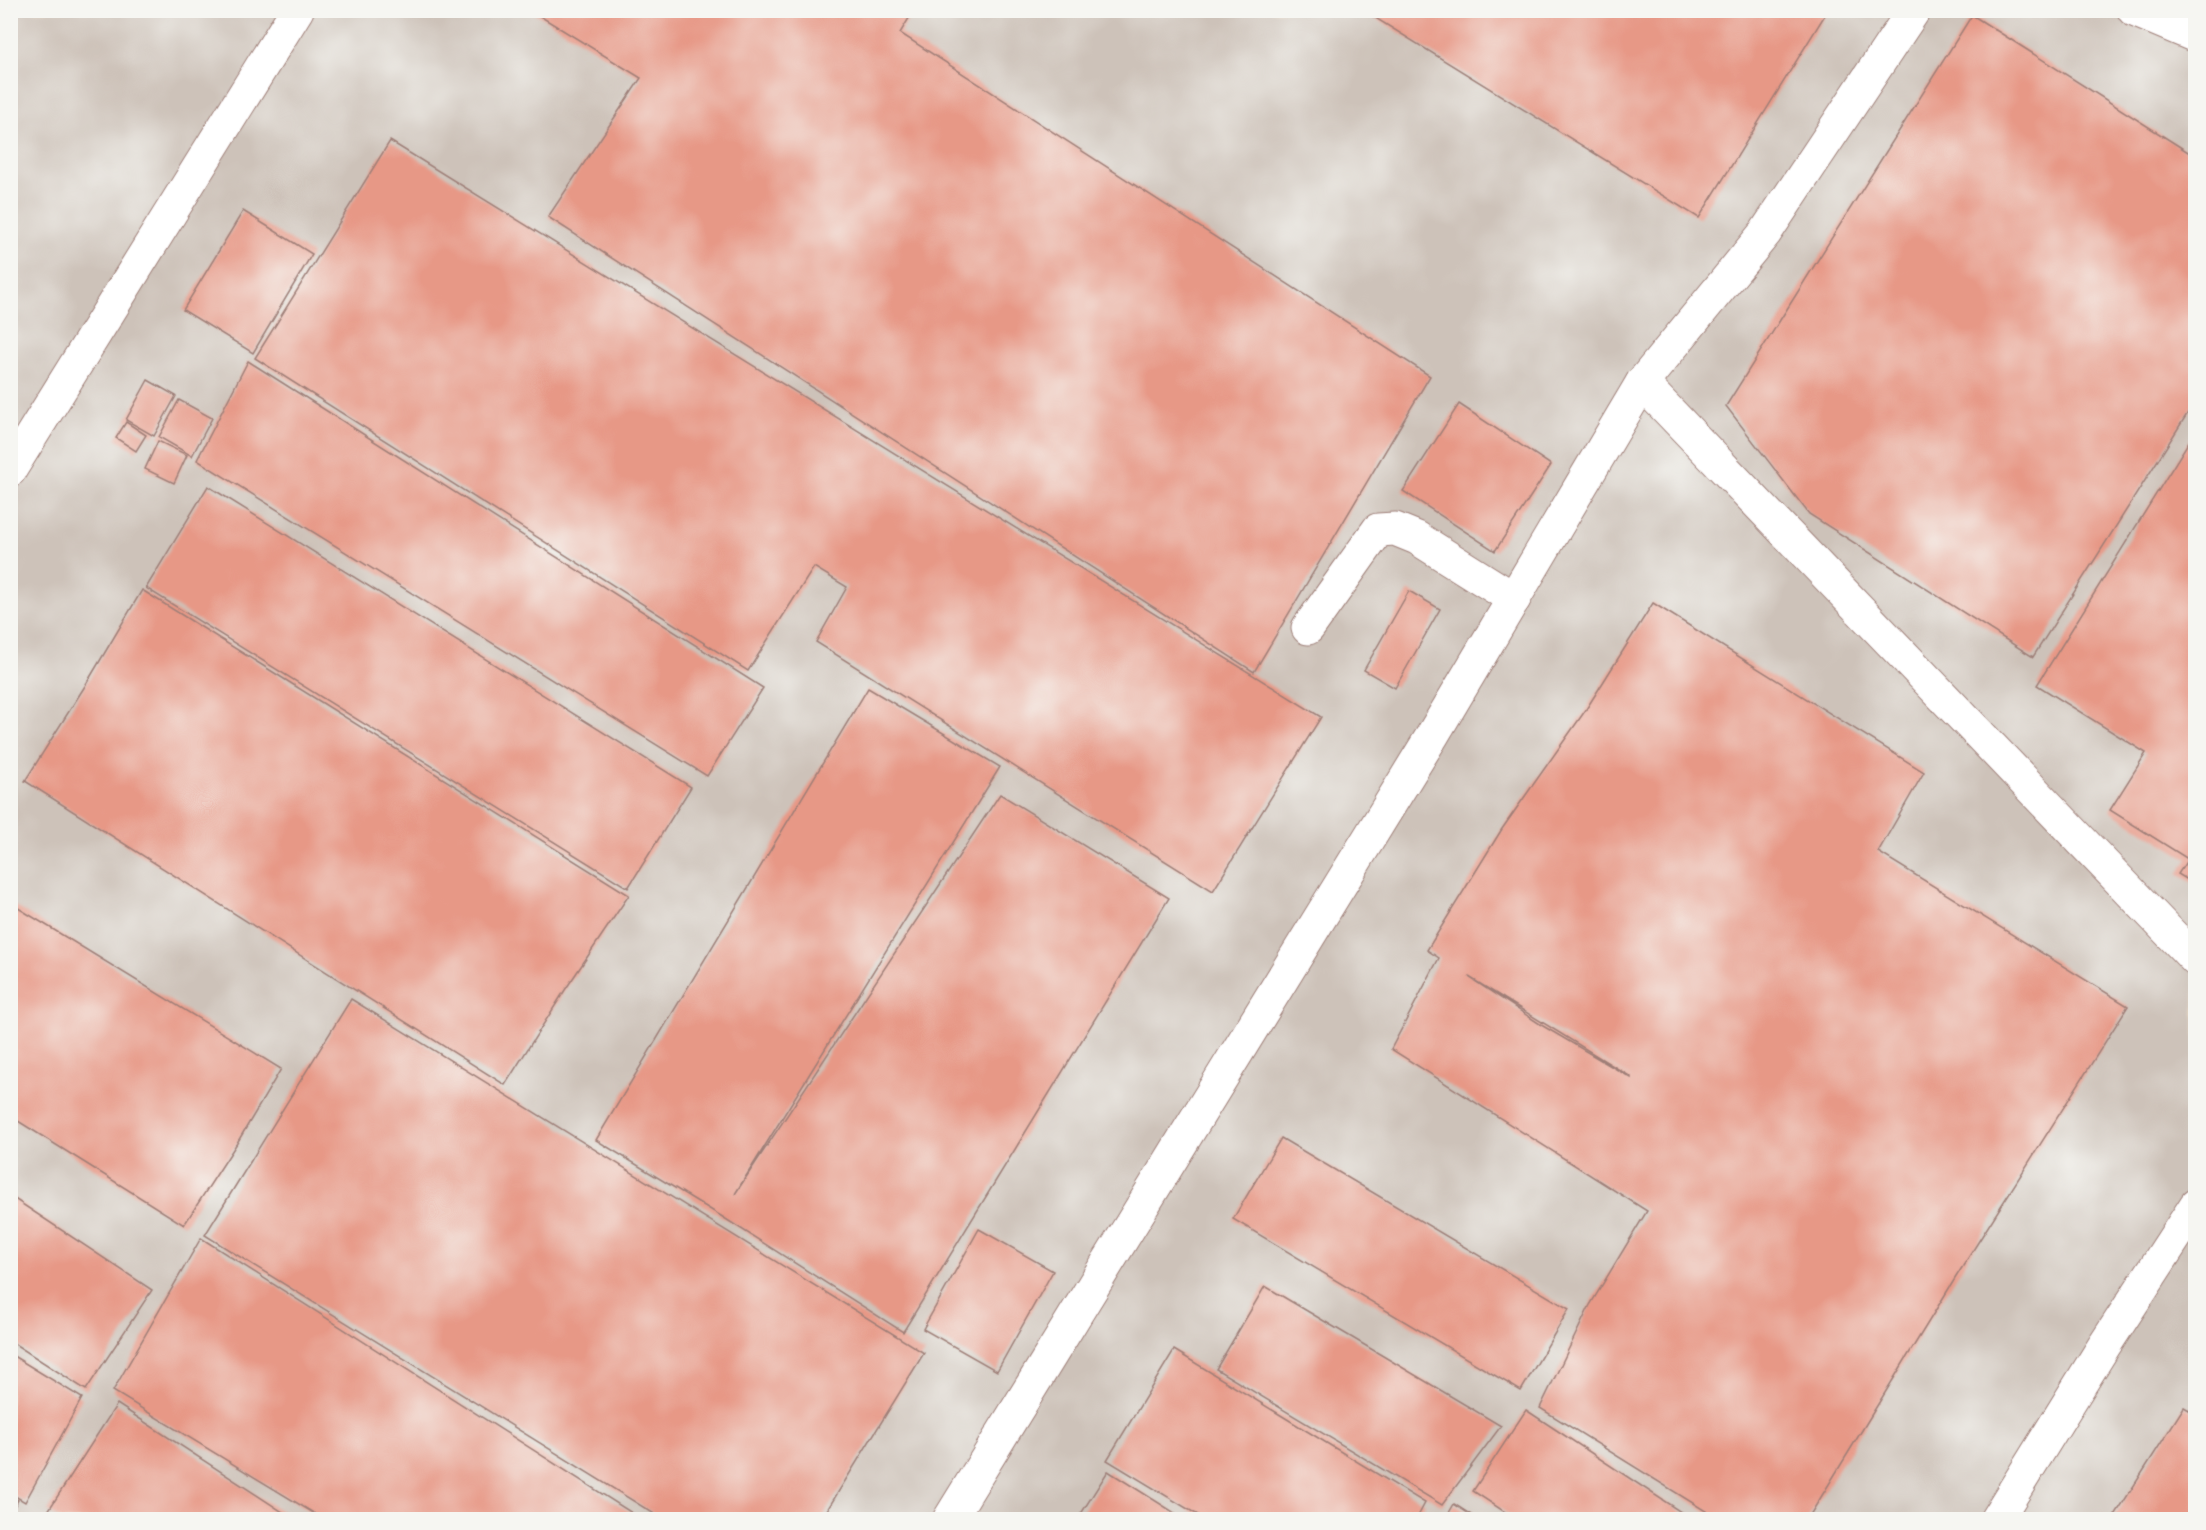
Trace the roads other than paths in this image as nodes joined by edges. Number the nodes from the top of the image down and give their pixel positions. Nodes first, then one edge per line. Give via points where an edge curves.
1 (297, 10) edge
2 (1914, 10) edge
3 (2134, 10) edge
4 (2196, 36) edge
5 (1642, 383) junction
6 (10, 470) edge
7 (1514, 599) junction
8 (1308, 628) dead end
9 (2196, 960) edge
10 (2196, 1205) edge
11 (949, 1520) edge
12 (1996, 1520) edge

1 - 6 lane
2 - 5 lane via 1765,233
3 - 4 lane
5 - 7 lane
5 - 9 lane
7 - 8 lane via 1416,538 1395,529 1378,530
7 - 11 lane
10 - 12 lane

